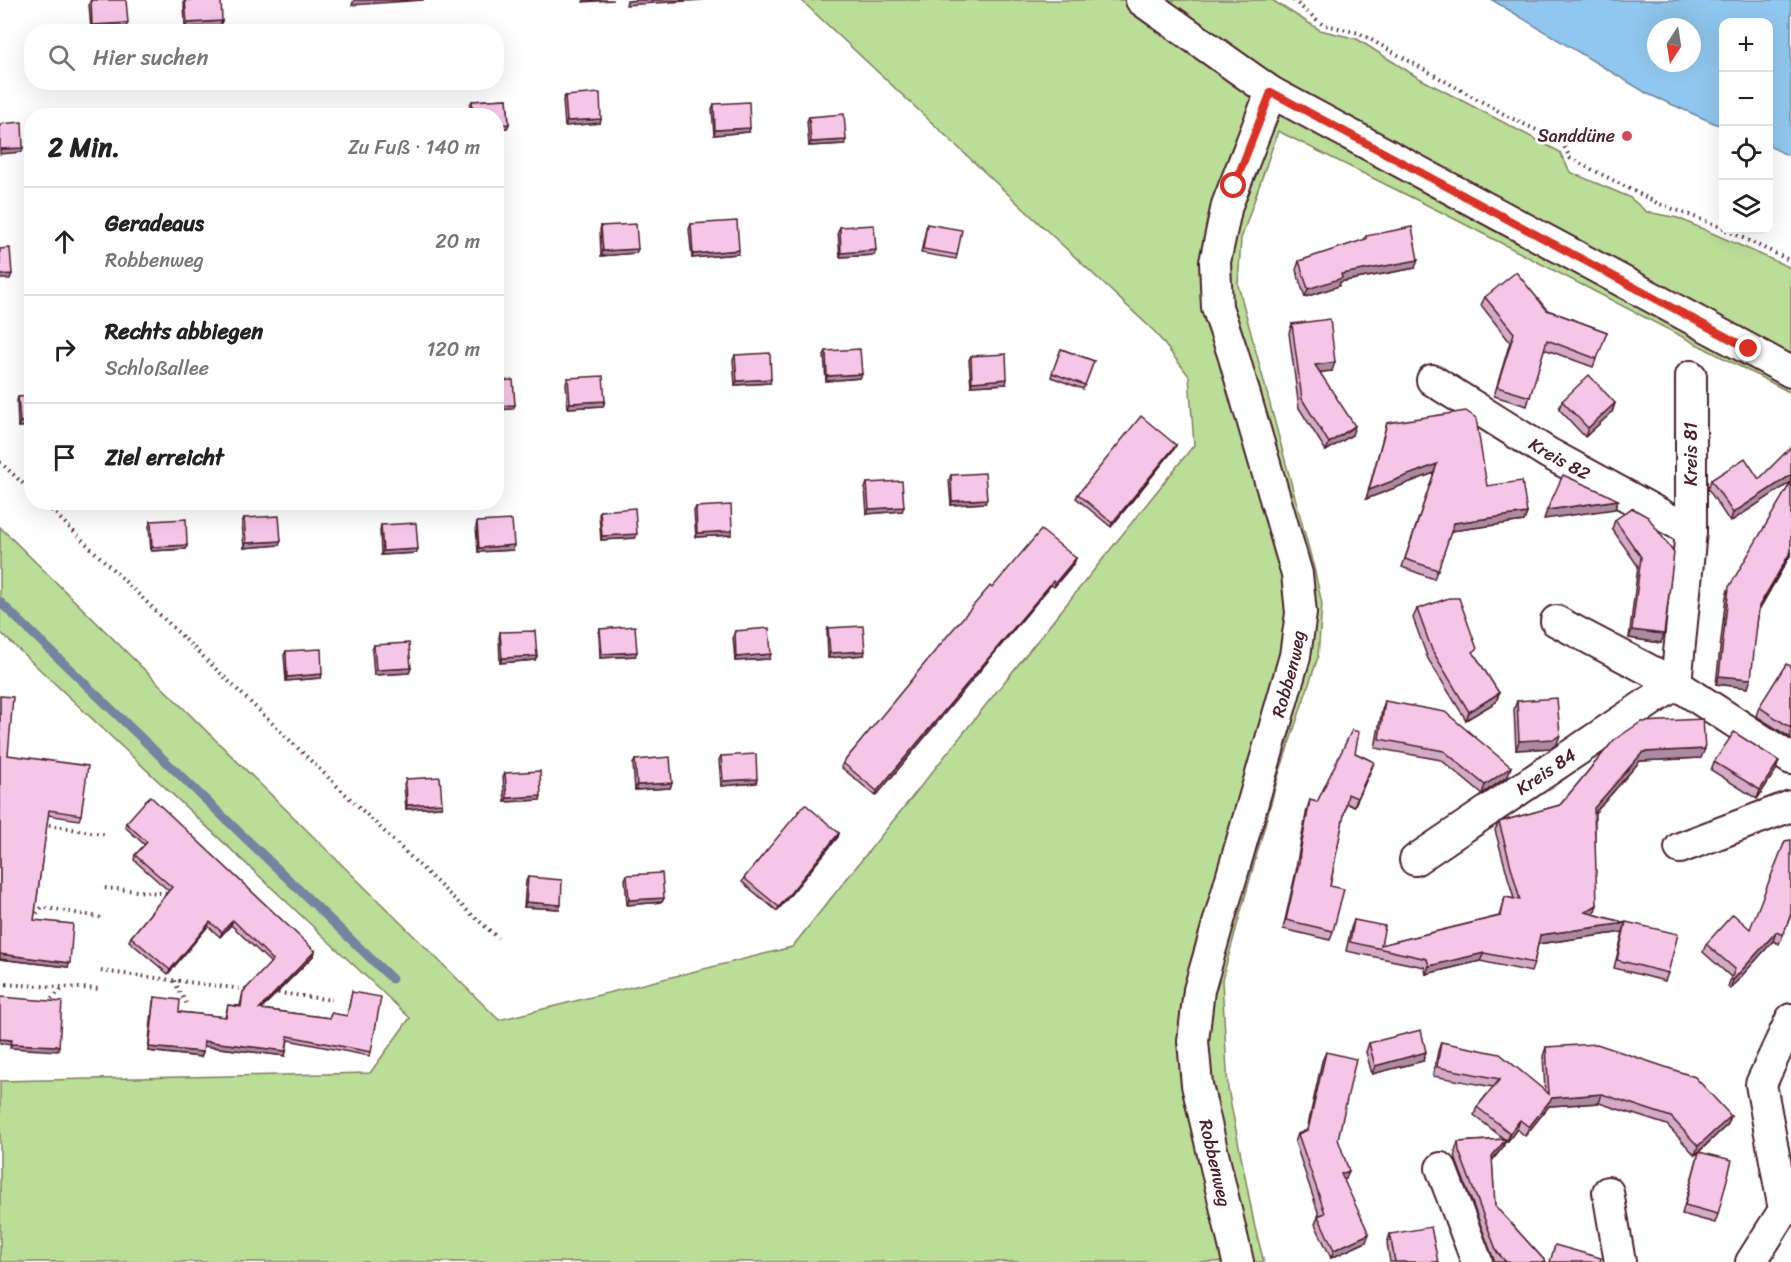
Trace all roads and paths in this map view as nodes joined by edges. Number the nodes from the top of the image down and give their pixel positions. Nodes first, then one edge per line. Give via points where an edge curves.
1 (1141, 0) edge
2 (1293, 0) edge
3 (1271, 92) junction
4 (1719, 227) edge
5 (1735, 234) edge
6 (1791, 261) edge
7 (1791, 372) edge
8 (1691, 376) dead end
9 (1432, 380) dead end
10 (0, 462) edge
11 (24, 484) edge
12 (51, 510) edge
13 (1691, 531) junction
14 (1556, 621) dead end
15 (1676, 684) junction
16 (1791, 759) edge
17 (1791, 806) edge
18 (35, 822) edge
19 (44, 824) junction
20 (38, 831) edge
21 (108, 835) dead end
22 (1680, 848) dead end
23 (1415, 860) dead end
24 (105, 888) dead end
25 (180, 894) edge
26 (32, 906) edge
27 (42, 907) junction
28 (104, 918) dead end
29 (31, 920) edge
30 (498, 938) dead end
31 (101, 971) dead end
32 (174, 980) junction
33 (0, 984) edge
34 (64, 987) junction
35 (101, 989) dead end
36 (253, 990) edge
37 (264, 991) edge
38 (332, 1000) dead end
39 (186, 1003) dead end
40 (45, 1005) edge
41 (1791, 1019) edge
42 (1441, 1168) dead end
43 (1608, 1192) dead end
44 (1238, 1262) edge
45 (1477, 1262) edge
46 (1620, 1262) edge
47 (1751, 1262) edge

1 - 3 street
2 - 4 path via 1322,24 1359,33 1509,117 1562,142 1570,158 1657,203
3 - 7 street
3 - 44 street, Robbenweg via 1227,205 1215,262 1217,307 1297,574 1301,614 1295,656 1199,990 1194,1041 1197,1085
5 - 6 path
8 - 13 street, Kreis 81
9 - 13 street, Kreis 82 via 1548,453
10 - 11 path
12 - 30 path
13 - 15 street, Kreis 81
14 - 15 street
15 - 16 street
15 - 23 street, Kreis 84
17 - 22 street
18 - 19 path
19 - 20 path
19 - 21 path
24 - 25 path
26 - 27 path
27 - 28 path
27 - 29 path
31 - 32 path
32 - 36 path
32 - 39 path
33 - 34 path
34 - 35 path
34 - 40 path
37 - 38 path
41 - 47 street via 1761,1084 1784,1210
42 - 45 street
43 - 46 street

